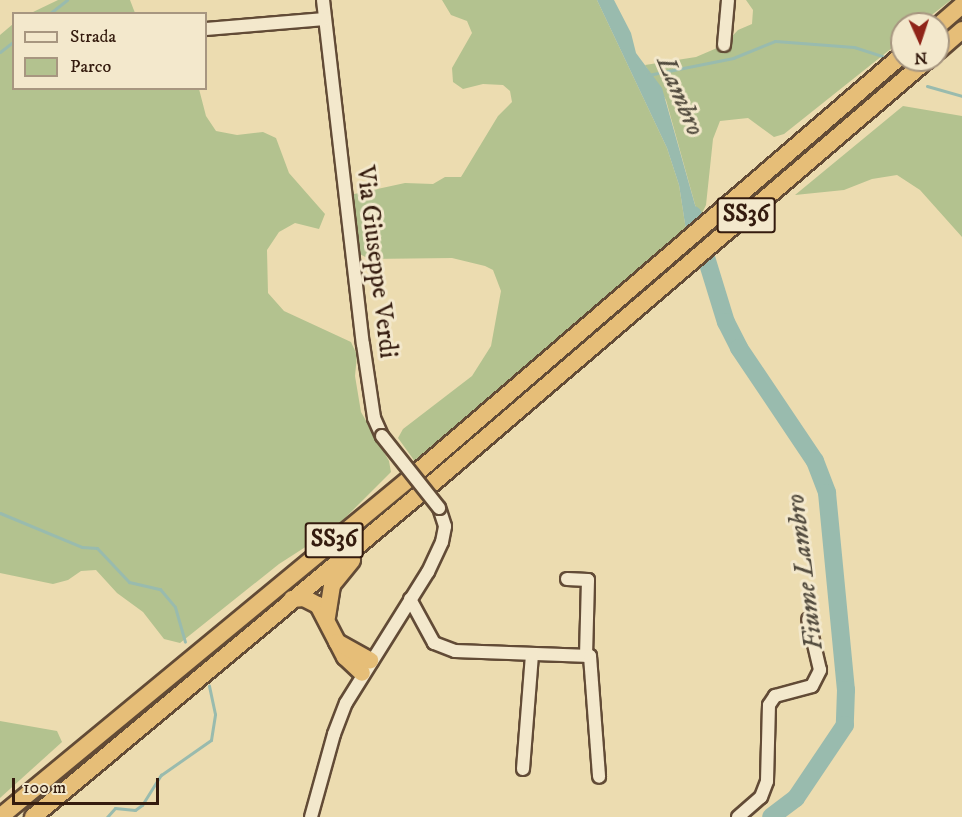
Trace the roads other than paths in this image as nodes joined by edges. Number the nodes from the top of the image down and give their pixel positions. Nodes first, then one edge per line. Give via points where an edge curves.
1 (323, 0) edge
2 (728, 0) edge
3 (962, 5) edge
4 (950, 16) edge
5 (325, 19) junction
6 (207, 29) edge
7 (962, 30) edge
8 (950, 40) edge
9 (724, 45) dead end
10 (890, 65) edge
11 (913, 72) edge
12 (440, 477) junction
13 (567, 579) dead end
14 (292, 598) junction
15 (410, 599) junction
16 (327, 617) junction
17 (808, 619) dead end
18 (532, 654) junction
19 (586, 656) junction
20 (366, 666) junction
21 (523, 769) dead end
22 (599, 777) dead end
23 (0, 817) edge
24 (33, 817) edge
25 (311, 817) edge
26 (738, 817) edge

1 - 5 street, Via Giuseppe Verdi
2 - 9 street
3 - 4 highway
5 - 6 street
5 - 15 street, Via Giuseppe Verdi, bridge via 374,418 382,436 438,508 445,526 442,542
7 - 8 highway
10 - 23 highway, SS36 via 421,469
11 - 12 highway, SS36
12 - 14 highway, SS36
12 - 16 highway via 417,505 339,573 330,592
13 - 19 street via 588,580
14 - 16 highway via 311,600
14 - 24 highway, SS36
15 - 18 street via 428,636 444,647
15 - 20 street
16 - 20 highway via 336,642
17 - 26 street via 820,670 812,686 775,696 769,705 767,781 757,802
18 - 19 street
18 - 21 street
19 - 22 street via 590,656
20 - 25 street via 334,734

